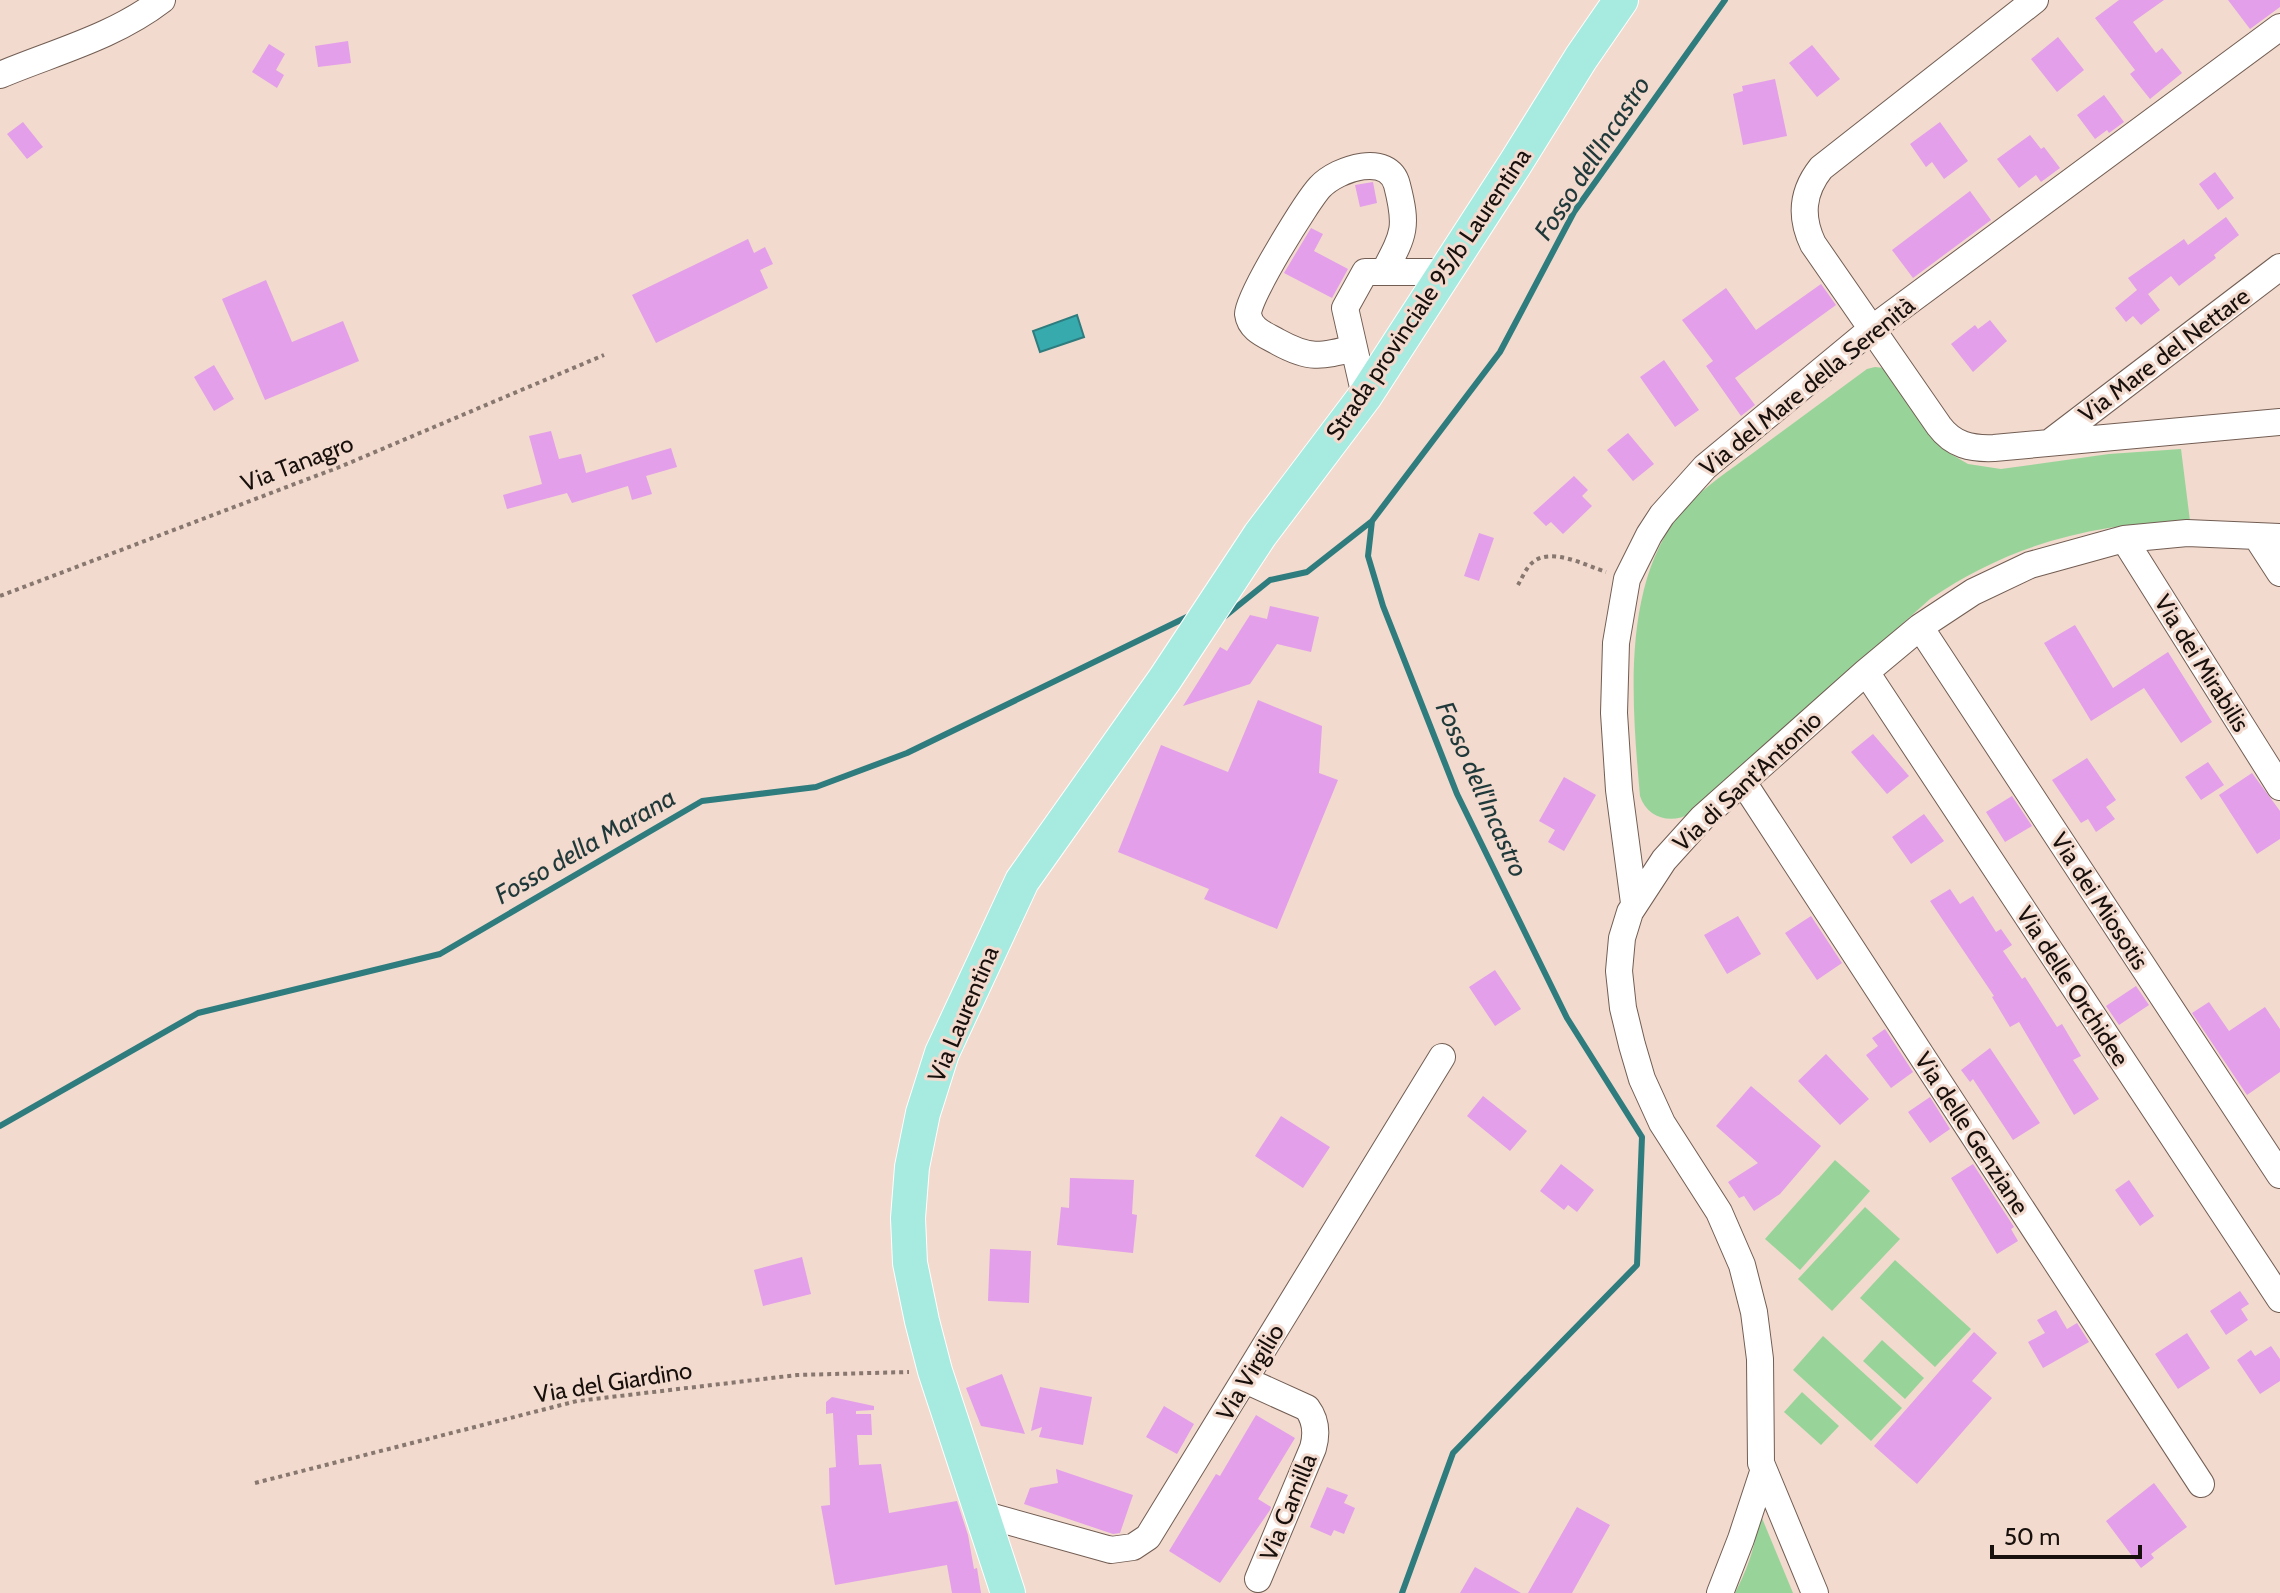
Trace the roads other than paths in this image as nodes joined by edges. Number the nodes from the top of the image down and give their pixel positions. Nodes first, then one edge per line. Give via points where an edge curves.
1 (162, 0) edge
2 (1621, 0) edge
3 (2035, 0) edge
4 (2280, 27) edge
5 (0, 75) edge
6 (2280, 267) edge
7 (1384, 272) junction
8 (1445, 272) junction
9 (1873, 328) junction
10 (1354, 348) junction
11 (1365, 396) junction
12 (2280, 422) edge
13 (2049, 443) junction
14 (2268, 536) edge
15 (2124, 539) junction
16 (2280, 573) edge
17 (1228, 584) joint
18 (1920, 627) junction
19 (1866, 672) junction
20 (1743, 782) junction
21 (2280, 787) edge
22 (1634, 903) junction
23 (1442, 1057) dead end
24 (2280, 1175) edge
25 (2280, 1299) edge
26 (1245, 1380) junction
27 (1763, 1472) junction
28 (2201, 1484) dead end
29 (982, 1514) junction
30 (1258, 1579) dead end
31 (1008, 1593) edge
32 (1720, 1593) edge
33 (1815, 1593) edge

1 - 5 street via 123,26
2 - 8 main road, Strada provinciale 95/b Laurentina
3 - 9 street via 1836,153 1811,182 1804,207 1809,234
4 - 9 street, Via del Mare della Serenità
6 - 13 street, Via Mare del Nettare
7 - 8 street
7 - 10 street via 1365,272 1345,308
7 - 10 street via 1403,235 1404,218 1394,175 1372,166 1339,175 1319,188 1250,301 1252,325 1297,353 1320,356
8 - 11 main road, Strada provinciale 95/b Laurentina
9 - 13 street via 1951,439 1985,448
9 - 22 street, Via del Mare della Serenità via 1685,486 1649,535 1627,579 1616,643 1614,713
10 - 11 street
11 - 17 main road, Strada provinciale 95/b Laurentina
12 - 13 street
14 - 15 street, Via di Sant'Antonio via 2187,533
14 - 16 street
15 - 18 street, Via di Sant'Antonio via 2016,570
15 - 21 street, Via dei Mirabilis
17 - 29 main road, Via Laurentina via 1022,881 942,1053 918,1136 908,1218 910,1263 935,1371
18 - 19 street, Via di Sant'Antonio
18 - 24 street, Via dei Miosotis
19 - 20 street, Via di Sant'Antonio
19 - 25 street, Via delle Orchidee
20 - 22 street, Via di Sant'Antonio via 1682,839
20 - 28 street, Via delle Genziane
22 - 27 street, Via di Sant'Antonio via 1620,949 1625,1017 1654,1107 1719,1212 1747,1280 1760,1359
23 - 26 street, Via Virgilio
26 - 29 street, Via Virgilio via 1155,1528 1133,1547 1103,1548
26 - 30 street, Via Camilla via 1307,1408 1315,1431 1313,1448
27 - 32 street
27 - 33 street, Via di Sant'Antonio
29 - 31 main road, Via Laurentina

